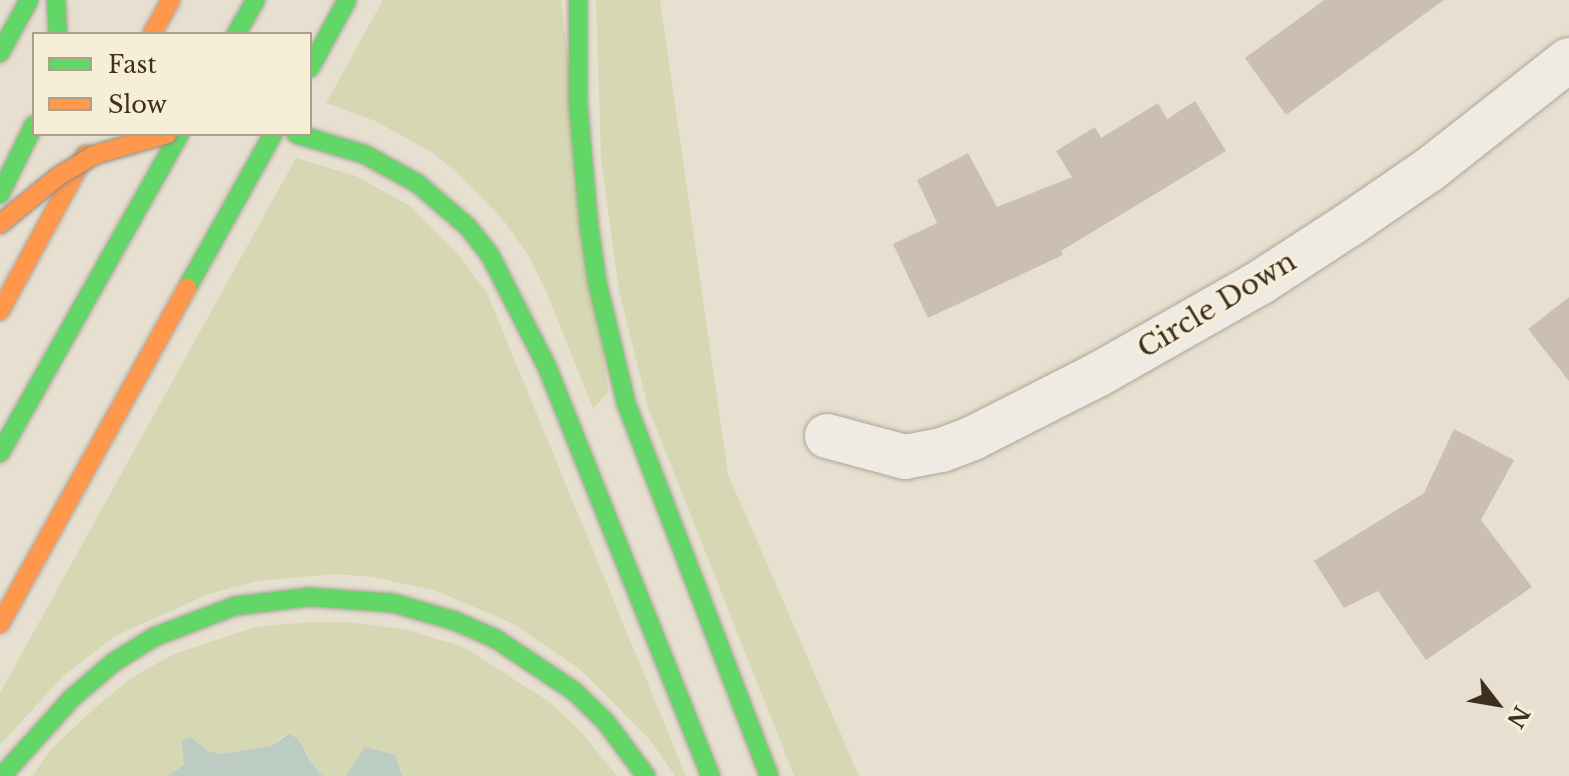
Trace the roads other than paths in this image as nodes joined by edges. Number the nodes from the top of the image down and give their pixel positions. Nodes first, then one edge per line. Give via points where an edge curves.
1 (29, 0) edge
2 (56, 0) edge
3 (171, 0) edge
4 (256, 0) edge
5 (347, 0) edge
6 (578, 0) edge
7 (58, 32) edge
8 (153, 32) edge
9 (237, 32) edge
10 (0, 53) edge
11 (1569, 60) edge
12 (312, 64) edge
13 (32, 129) edge
14 (95, 136) edge
15 (160, 136) edge
16 (179, 136) edge
17 (272, 136) edge
18 (302, 136) edge
19 (0, 194) edge
20 (0, 224) edge
21 (0, 311) edge
22 (827, 436) dead end
23 (0, 453) edge
24 (0, 624) edge
25 (2, 776) edge
26 (646, 776) edge
27 (711, 776) edge
28 (769, 776) edge

1 - 10 highway
2 - 7 highway
3 - 8 highway
4 - 9 highway
5 - 12 highway
6 - 28 highway via 578,103 587,213 626,403
11 - 22 street, Circle Down via 1429,170 1261,282 1029,410 963,442 905,457
13 - 19 highway
14 - 21 highway
15 - 20 highway, bridge via 94,155
16 - 23 highway
17 - 24 highway
18 - 27 highway via 385,164 417,183 468,227 514,296
25 - 26 highway via 72,698 154,637 235,606 309,597 393,603 496,639 574,691 605,721

